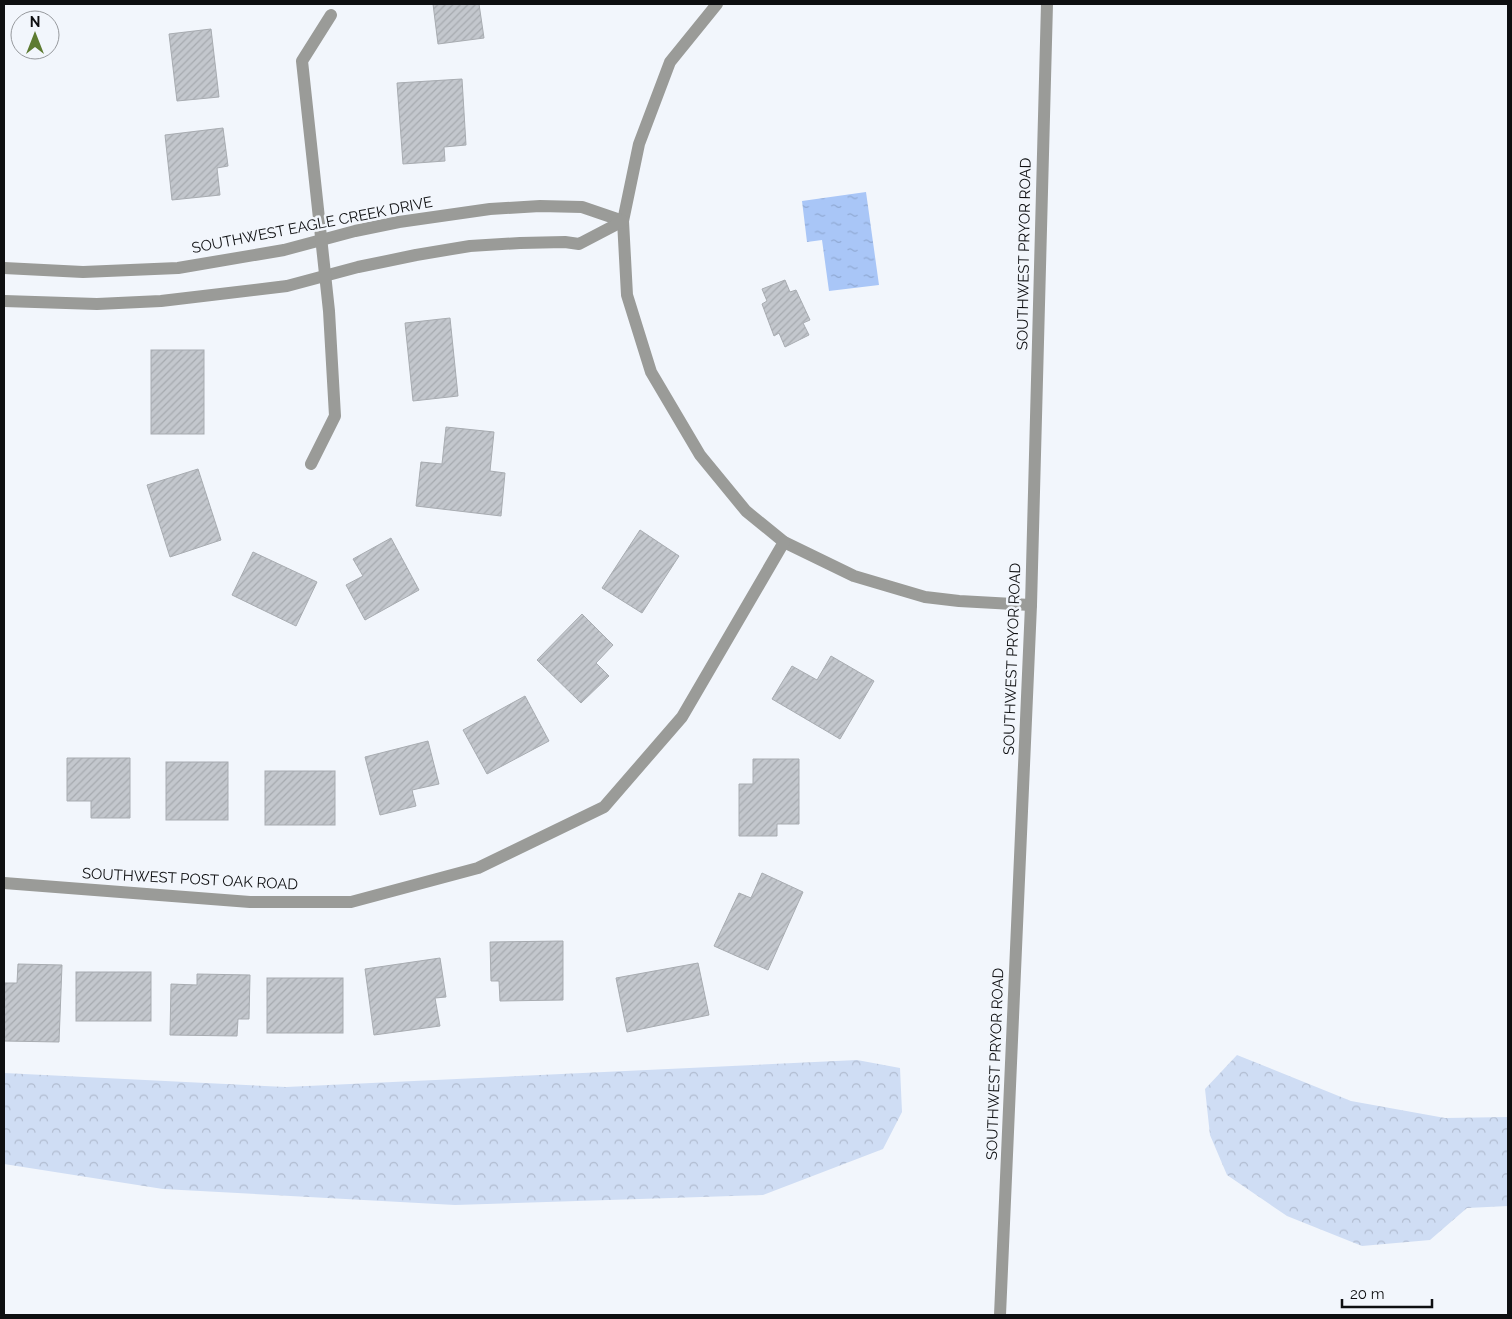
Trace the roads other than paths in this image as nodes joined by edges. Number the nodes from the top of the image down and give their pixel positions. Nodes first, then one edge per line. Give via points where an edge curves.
1 (717, 4) edge
2 (1047, 4) edge
3 (331, 16) dead end
4 (624, 221) junction
5 (321, 240) junction
6 (4, 268) edge
7 (325, 276) junction
8 (4, 301) edge
9 (311, 464) dead end
10 (784, 542) junction
11 (1031, 605) junction
12 (4, 883) edge
13 (1000, 1315) edge

1 - 4 street via 670,62 639,144
2 - 11 street, SOUTHWEST PRYOR ROAD
3 - 5 street via 302,61
4 - 5 street, SOUTHWEST EAGLE CREEK DRIVE via 582,207 490,208 399,222
4 - 7 street via 579,244 470,246
4 - 10 street via 626,295 651,372 700,455 746,511
5 - 6 street, SOUTHWEST EAGLE CREEK DRIVE via 284,250 178,268 83,272
5 - 7 street
7 - 8 street via 287,286 160,301 96,304
7 - 9 street via 335,416
10 - 11 street via 854,576 925,597
10 - 12 street, SOUTHWEST POST OAK ROAD via 682,717 604,807 478,868 352,902 250,902
11 - 13 street, SOUTHWEST PRYOR ROAD

